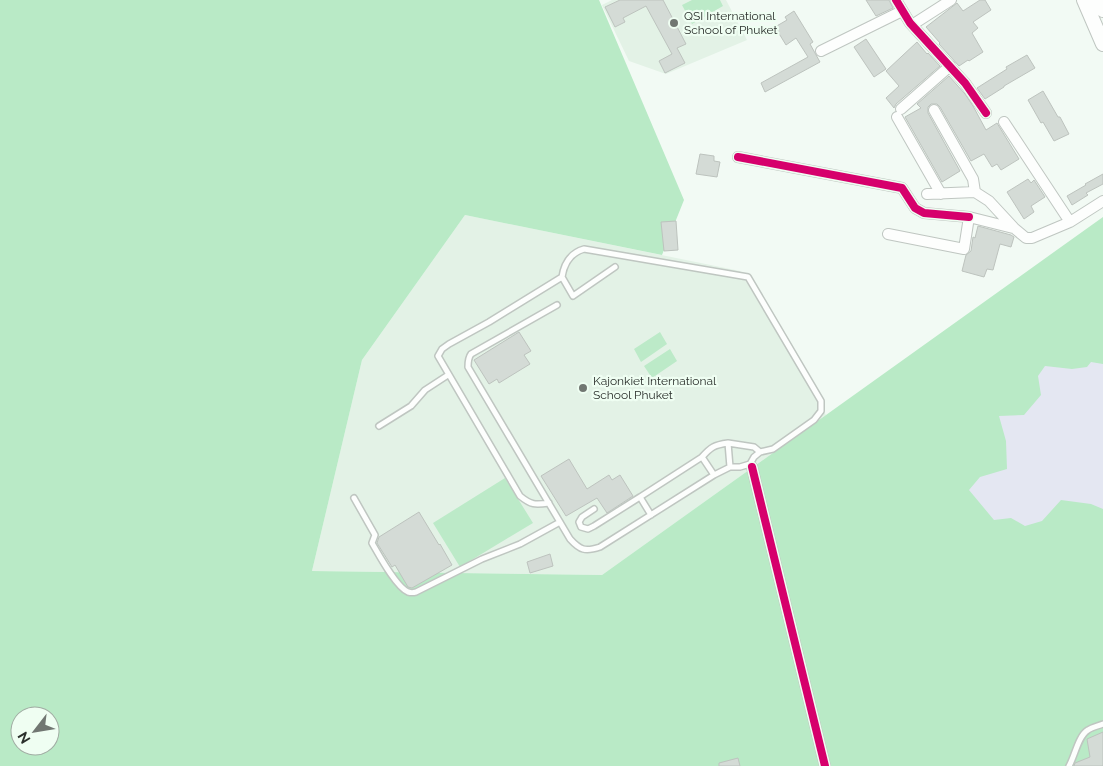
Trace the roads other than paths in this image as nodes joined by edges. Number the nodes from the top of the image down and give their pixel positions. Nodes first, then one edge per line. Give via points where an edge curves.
1 (896, 0) edge
2 (951, 0) edge
3 (1084, 0) edge
4 (1098, 0) edge
5 (1103, 10) edge
6 (902, 11) junction
7 (912, 25) junction
8 (1103, 44) edge
9 (821, 51) dead end
10 (950, 66) junction
11 (934, 110) dead end
12 (986, 113) dead end
13 (1004, 122) dead end
14 (738, 157) dead end
15 (975, 192) junction
16 (927, 194) dead end
17 (941, 194) junction
18 (1103, 201) edge
19 (970, 217) junction
20 (1070, 222) junction
21 (1014, 228) junction
22 (888, 234) dead end
23 (615, 267) dead end
24 (562, 277) junction
25 (557, 304) dead end
26 (448, 375) junction
27 (379, 426) dead end
28 (728, 443) junction
29 (760, 452) junction
30 (702, 457) junction
31 (751, 465) junction
32 (730, 466) junction
33 (714, 475) junction
34 (640, 497) junction
35 (354, 498) dead end
36 (549, 503) junction
37 (594, 509) dead end
38 (651, 515) junction
39 (560, 522) junction
40 (1103, 724) edge
41 (825, 766) edge
42 (1069, 766) edge

1 - 6 street
2 - 7 street
3 - 8 main road
4 - 5 main road
6 - 7 street
6 - 9 street
7 - 10 street
10 - 12 street
10 - 17 street via 899,113
11 - 15 street via 973,179
13 - 20 street
14 - 19 street via 902,188 915,208 924,213
15 - 17 street
15 - 21 street via 989,201
16 - 17 street
18 - 20 street
19 - 21 street
19 - 22 street via 964,248
20 - 21 street via 1032,238 1026,238
23 - 24 lane via 573,296
24 - 26 lane via 442,349 438,356
24 - 29 lane via 568,260 584,248 748,277 821,401 821,411 814,420 772,449
25 - 36 lane via 477,351 468,362
26 - 27 lane
26 - 36 lane via 520,496 535,505
28 - 29 lane via 754,447
28 - 30 lane via 716,444
28 - 32 lane
29 - 31 lane
30 - 33 lane
30 - 34 lane
31 - 32 lane
31 - 41 street
32 - 33 lane
33 - 38 lane
34 - 37 lane via 594,526 588,529 581,527 582,517
34 - 38 lane
35 - 39 lane via 375,534 372,543 398,584 411,593 520,544
36 - 39 lane
38 - 39 lane via 591,550 576,546
40 - 42 lane via 1084,732

